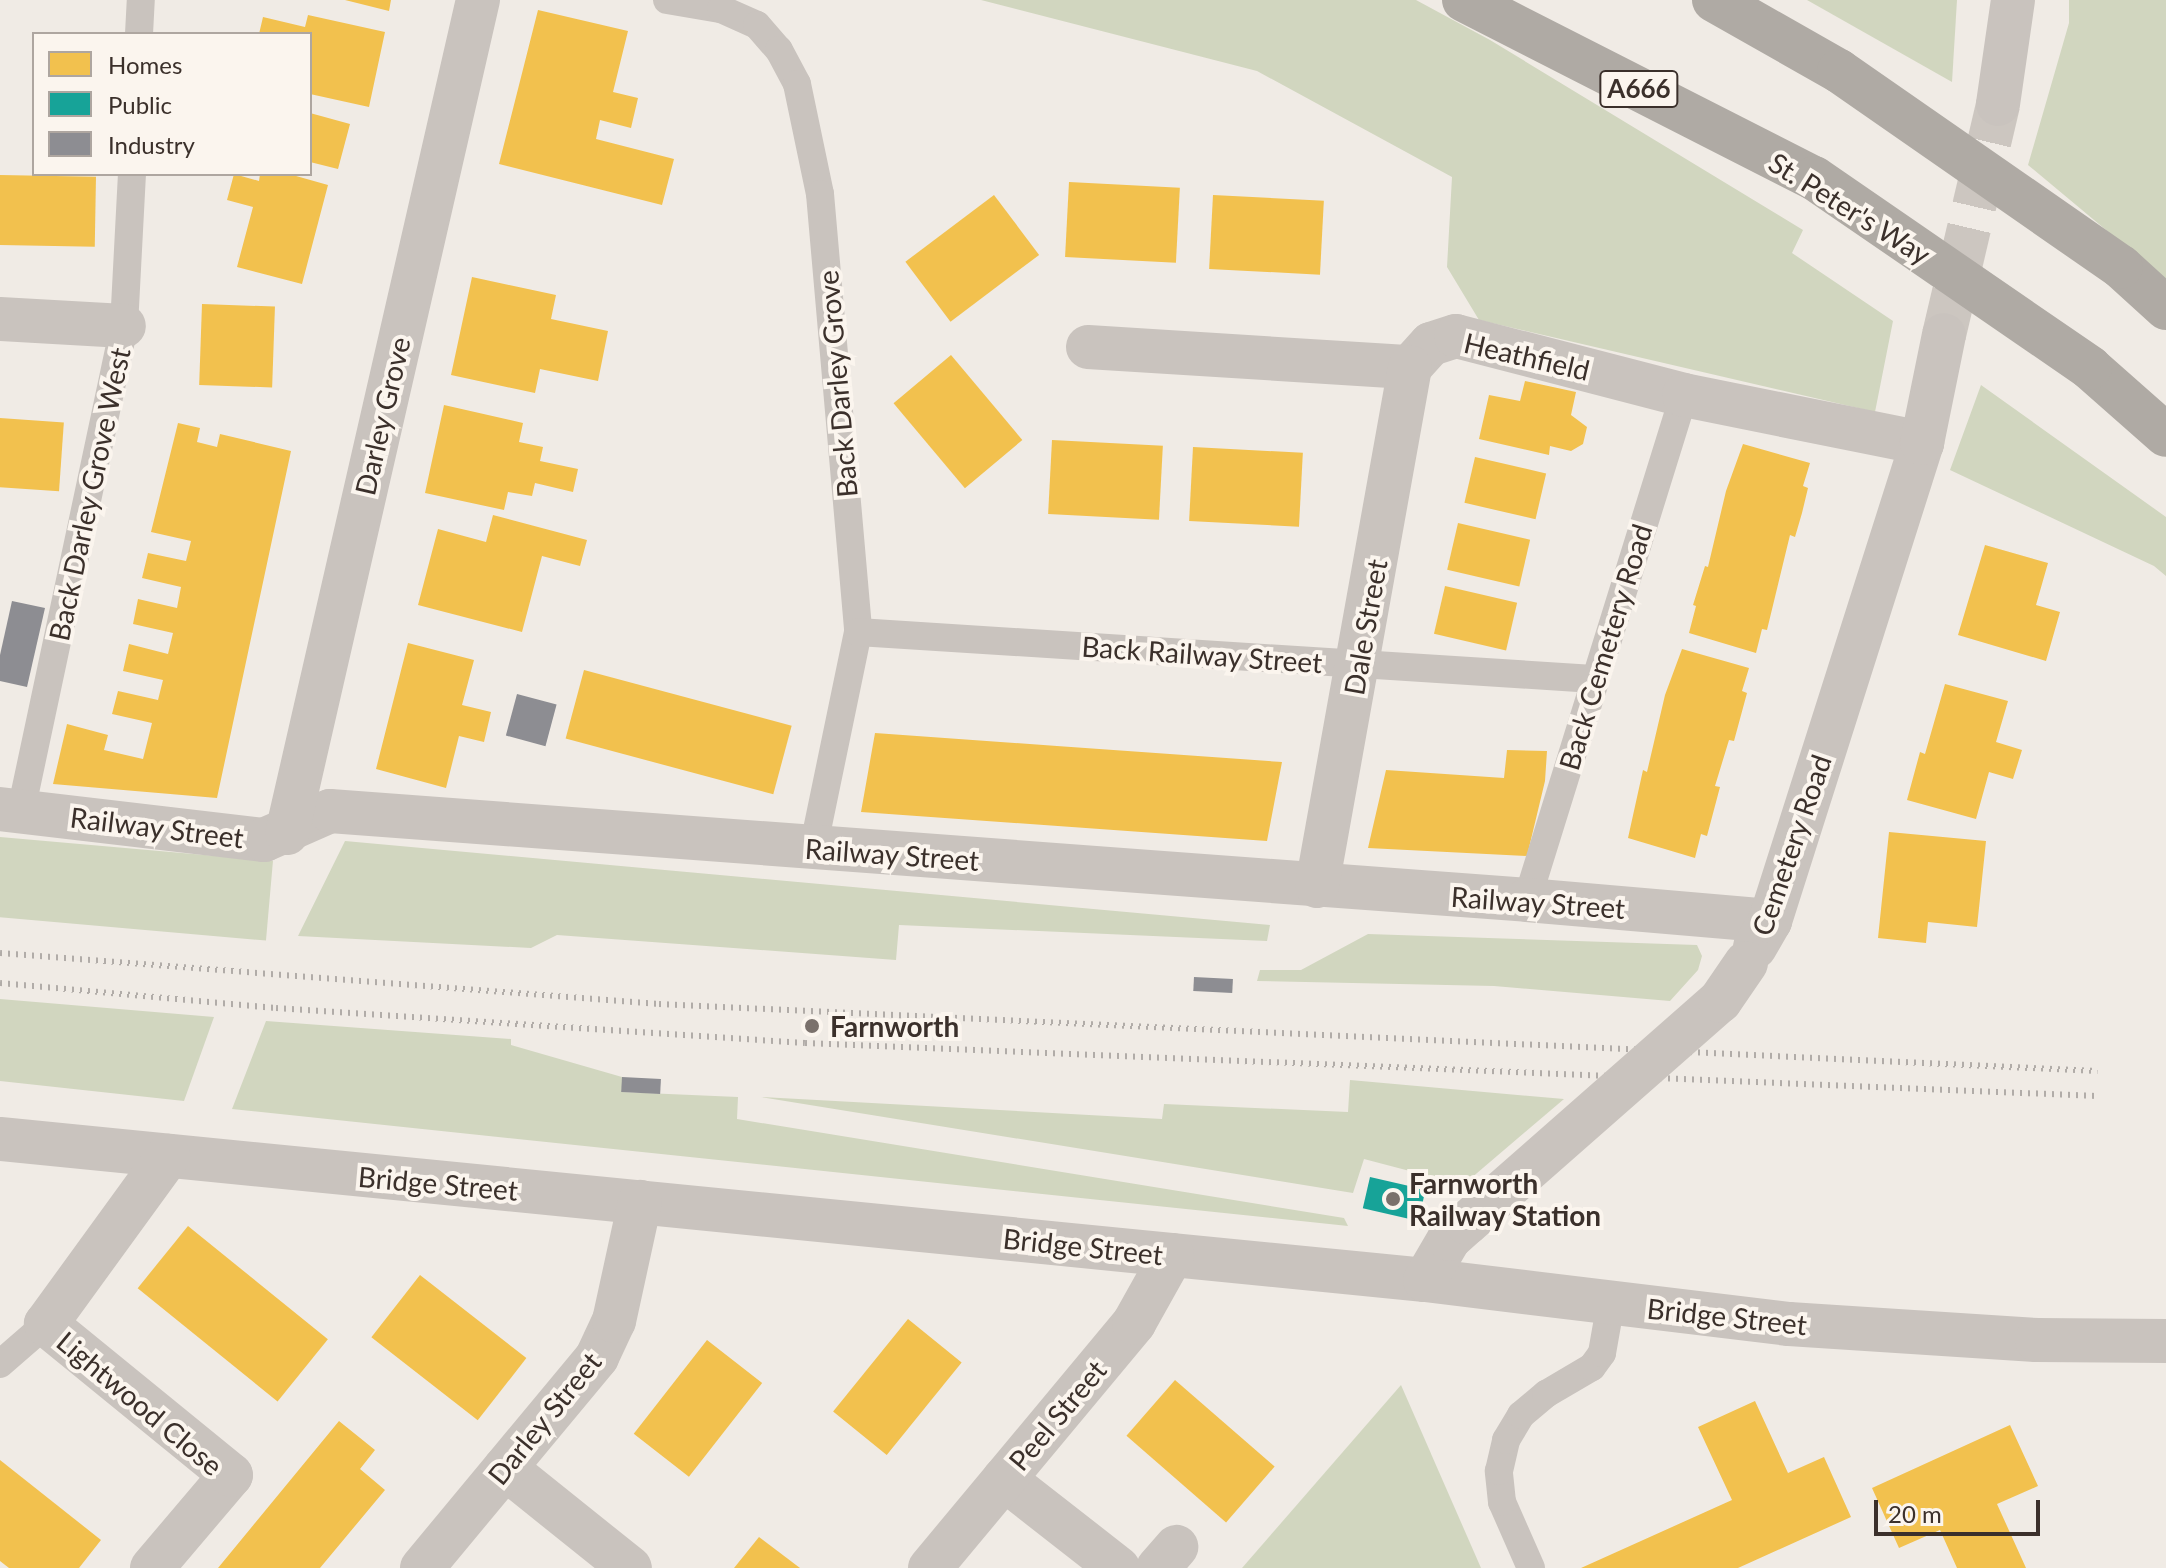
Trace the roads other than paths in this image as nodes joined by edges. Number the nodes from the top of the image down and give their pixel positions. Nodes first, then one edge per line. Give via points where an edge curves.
1 (141, 0) edge
2 (478, 0) edge
3 (667, 0) edge
4 (1464, 0) edge
5 (1714, 0) edge
6 (2013, 0) edge
7 (139, 32) edge
8 (1998, 104) tunnel mouth
9 (132, 176) edge
10 (2166, 308) edge
11 (0, 319) edge
12 (124, 326) junction
13 (1944, 335) tunnel mouth
14 (1088, 347) dead end
15 (1410, 367) junction
16 (1684, 395) junction
17 (2166, 435) edge
18 (1922, 443) junction
19 (858, 632) junction
20 (1360, 664) junction
21 (1594, 679) junction
22 (11, 810) edge
23 (287, 833) junction
24 (813, 849) junction
25 (1317, 886) junction
26 (1527, 900) junction
27 (1770, 921) junction
28 (0, 1139) edge
29 (168, 1156) junction
30 (640, 1202) junction
31 (1172, 1255) junction
32 (1425, 1280) junction
33 (1611, 1302) junction
34 (46, 1324) junction
35 (2166, 1341) edge
36 (0, 1364) edge
37 (505, 1468) junction
38 (1004, 1479) junction
39 (152, 1568) edge
40 (422, 1568) edge
41 (630, 1568) edge
42 (930, 1568) edge
43 (1118, 1568) edge
44 (1531, 1568) edge

1 - 7 lane
2 - 23 street, Darley Grove
3 - 19 lane, Back Darley Grove via 721,9 757,25 779,50 797,84 820,194
4 - 17 highway, St. Peter's Way / A666, bridge via 1814,178 2090,368
5 - 10 highway, bridge via 1839,71 2121,267
6 - 8 street
9 - 12 lane, Back Darley Grove West
11 - 12 street
12 - 22 lane, Back Darley Grove West
13 - 18 street, Cemetery Road
14 - 15 street
15 - 16 street, Heathfield via 1431,344 1456,336
15 - 20 street, Dale Street
16 - 18 street, Heathfield
16 - 21 lane, Back Cemetery Road
18 - 27 street, Cemetery Road
19 - 20 lane, Back Railway Street
19 - 24 lane, Back Darley Grove
20 - 21 lane, Back Railway Street
20 - 25 street, Dale Street
21 - 26 lane, Back Cemetery Road
22 - 23 street, Railway Street via 264,840
23 - 24 street, Railway Street via 330,811
24 - 25 street, Railway Street
25 - 26 street, Railway Street
26 - 27 street, Railway Street
27 - 32 street, Cemetery Road, bridge via 1720,1001 1449,1239
28 - 29 street, Bridge Street
29 - 30 street, Bridge Street
29 - 34 street, Lightwood Close
30 - 31 street, Bridge Street
30 - 37 street, Darley Street via 614,1321 597,1357
31 - 32 street, Bridge Street
31 - 38 street, Peel Street via 1134,1323
32 - 33 street, Bridge Street
33 - 35 street, Bridge Street via 1820,1326 2037,1340
33 - 44 lane via 1602,1353 1592,1367 1521,1415 1506,1440 1499,1471 1502,1502
34 - 36 lane
34 - 39 street, Lightwood Close via 231,1475
37 - 40 street, Darley Street
37 - 41 street
38 - 42 street, Peel Street
38 - 43 street

